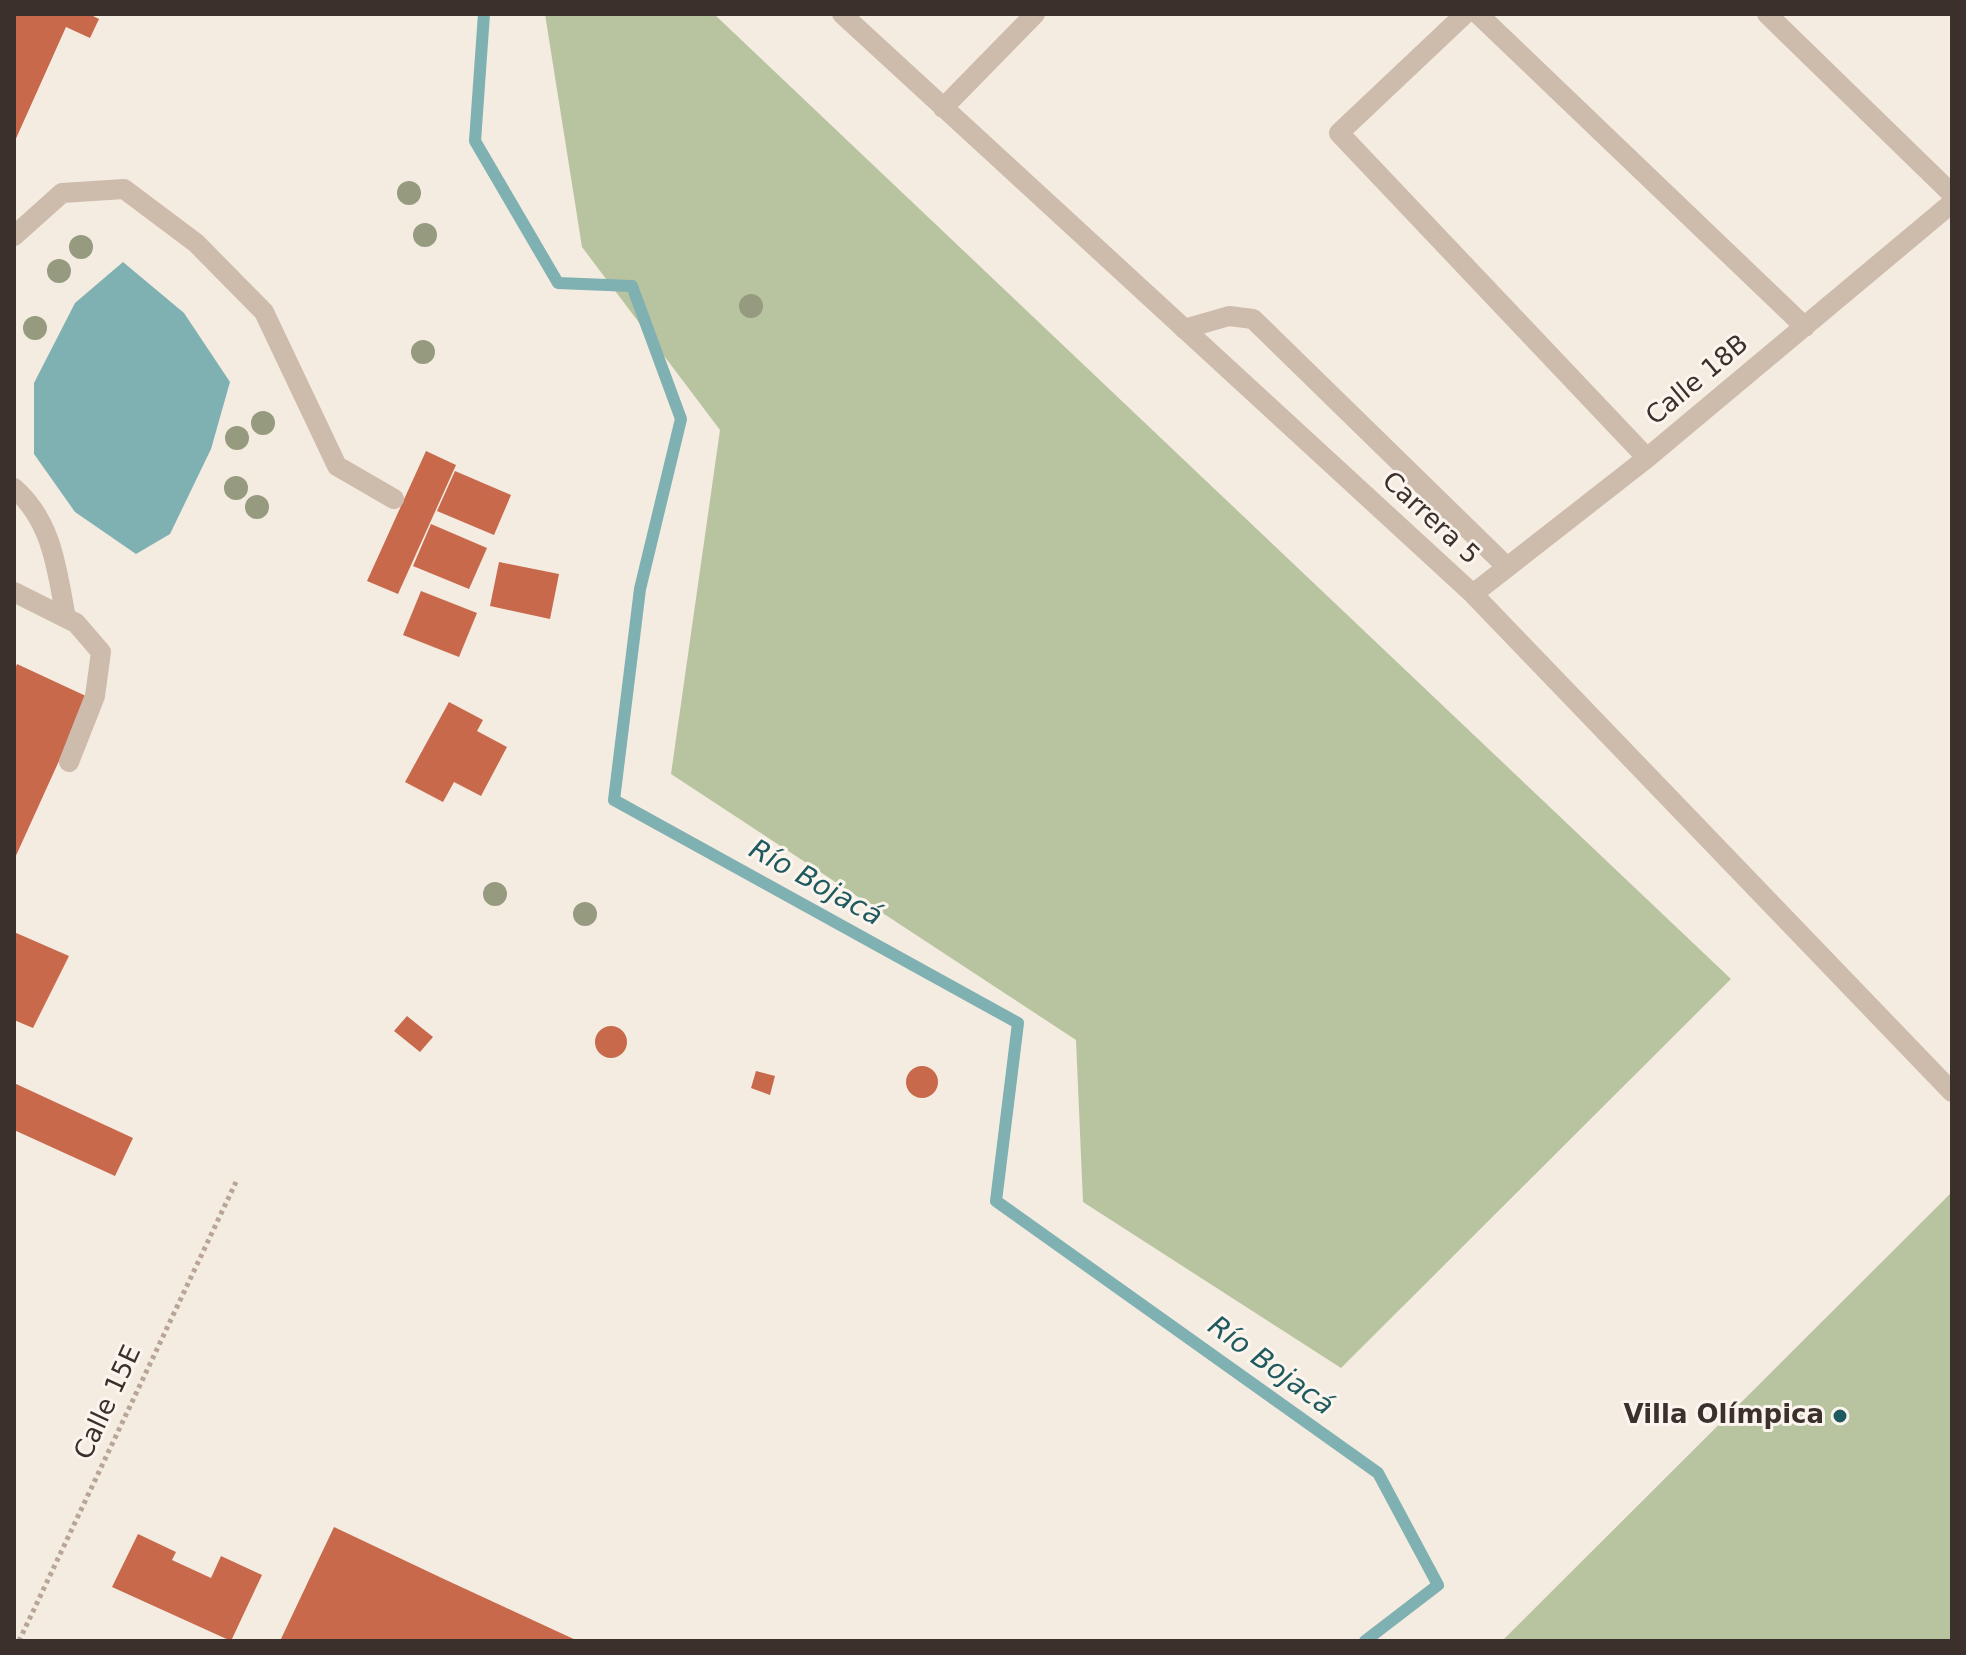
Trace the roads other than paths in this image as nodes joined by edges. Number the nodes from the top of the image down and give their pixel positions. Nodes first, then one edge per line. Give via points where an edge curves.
1 (842, 14) edge
2 (1035, 14) edge
3 (1465, 14) edge
4 (1478, 14) edge
5 (1767, 14) edge
6 (943, 108) junction
7 (1952, 194) edge
8 (1952, 203) edge
9 (14, 236) edge
10 (1805, 327) junction
11 (1184, 329) junction
12 (1647, 458) junction
13 (14, 488) edge
14 (394, 499) dead end
15 (1507, 567) junction
16 (14, 592) edge
17 (1473, 594) junction
18 (66, 618) junction
19 (69, 762) dead end
20 (1952, 1092) edge

1 - 6 street, Carrera 5
2 - 6 street
3 - 12 street via 1339,133
4 - 10 street
5 - 7 street
6 - 11 street, Carrera 5
8 - 10 street, Calle 18B
9 - 14 street via 62,193 124,189 196,243 264,312 337,466
10 - 12 street, Calle 18B
11 - 15 street via 1229,316 1253,319
11 - 17 street, Carrera 5
12 - 15 street, Calle 18B
13 - 18 street via 51,540
15 - 17 street, Calle 18B
16 - 18 street
17 - 20 street, Carrera 5
18 - 19 street via 101,652 95,696

